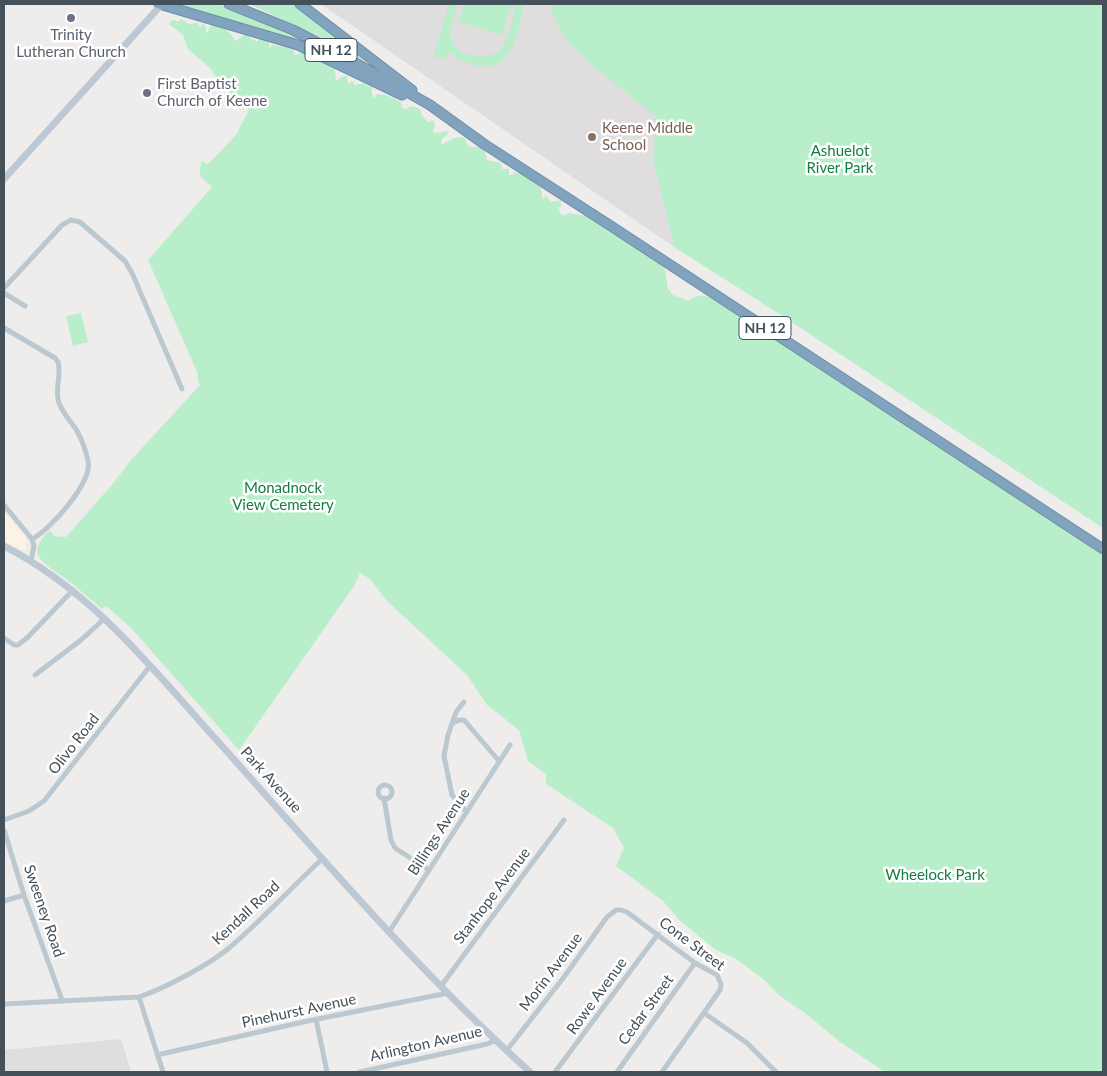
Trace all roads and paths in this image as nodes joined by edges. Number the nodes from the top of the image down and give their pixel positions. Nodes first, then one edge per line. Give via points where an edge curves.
1 (161, 4) edge
2 (228, 4) edge
3 (300, 4) edge
4 (430, 105) junction
5 (4, 179) edge
6 (4, 288) edge
7 (4, 293) edge
8 (25, 306) dead end
9 (4, 328) edge
10 (182, 389) dead end
11 (4, 505) edge
12 (32, 539) junction
13 (4, 546) edge
14 (1103, 549) edge
15 (31, 561) junction
16 (73, 590) junction
17 (105, 618) junction
18 (4, 638) edge
19 (150, 666) junction
20 (35, 675) dead end
21 (464, 702) dead end
22 (453, 723) junction
23 (510, 745) dead end
24 (499, 761) junction
25 (384, 798) dead end
26 (467, 812) junction
27 (4, 820) edge
28 (564, 820) dead end
29 (4, 830) edge
30 (323, 858) junction
31 (429, 870) junction
32 (24, 895) junction
33 (4, 901) edge
34 (616, 910) joint
35 (389, 932) junction
36 (658, 934) junction
37 (695, 963) junction
38 (441, 986) junction
39 (448, 993) junction
40 (139, 997) junction
41 (62, 1000) junction
42 (4, 1004) edge
43 (704, 1013) junction
44 (316, 1019) junction
45 (496, 1040) junction
46 (507, 1050) junction
47 (157, 1055) junction
48 (163, 1072) edge
49 (327, 1072) edge
50 (360, 1072) edge
51 (530, 1072) edge
52 (556, 1072) edge
53 (616, 1072) edge
54 (662, 1072) edge
55 (776, 1072) edge

1 - 4 highway via 298,45
1 - 5 street
2 - 4 highway, NH 12 via 292,30
3 - 4 highway
4 - 14 highway, NH 12 via 484,144
6 - 10 street via 62,225 71,220 80,222 125,261
7 - 8 street
9 - 12 street via 58,362 58,398 77,431 88,461 88,472 73,500 41,535
11 - 12 street
12 - 15 street
13 - 15 street, Park Avenue
15 - 16 street, Park Avenue
16 - 17 street, Park Avenue
16 - 18 street via 18,645
17 - 19 street, Park Avenue
17 - 20 street via 76,645
19 - 27 street, Olivo Road via 44,801 29,811
19 - 30 street, Park Avenue
21 - 22 street
22 - 24 street via 464,720
22 - 26 street via 444,756 445,769 452,795
23 - 24 street, Billings Avenue
24 - 26 street, Billings Avenue
25 - 31 street via 395,848
26 - 31 street, Billings Avenue
28 - 38 street, Stanhope Avenue
29 - 32 street, Sweeney Road
30 - 35 street, Park Avenue
30 - 40 street, Kendall Road via 228,949 175,981
31 - 35 street, Billings Avenue
32 - 33 street
32 - 41 street, Sweeney Road
34 - 36 street, Cone Street via 627,912
34 - 46 street, Morin Avenue via 607,917
35 - 38 street, Park Avenue
36 - 37 street, Cone Street
36 - 52 street, Rowe Avenue
37 - 43 street, Cone Street via 717,976 721,984
37 - 53 street, Cedar Street
38 - 39 street, Park Avenue
39 - 44 street, Pinehurst Avenue
39 - 45 street, Park Avenue
40 - 41 street, Kendall Road
40 - 47 street
41 - 42 street, Kendall Road
43 - 54 street
43 - 55 street via 747,1043
44 - 47 street, Pinehurst Avenue
44 - 49 street
45 - 46 street, Park Avenue
45 - 50 street, Arlington Avenue
46 - 51 street, Park Avenue
47 - 48 street

